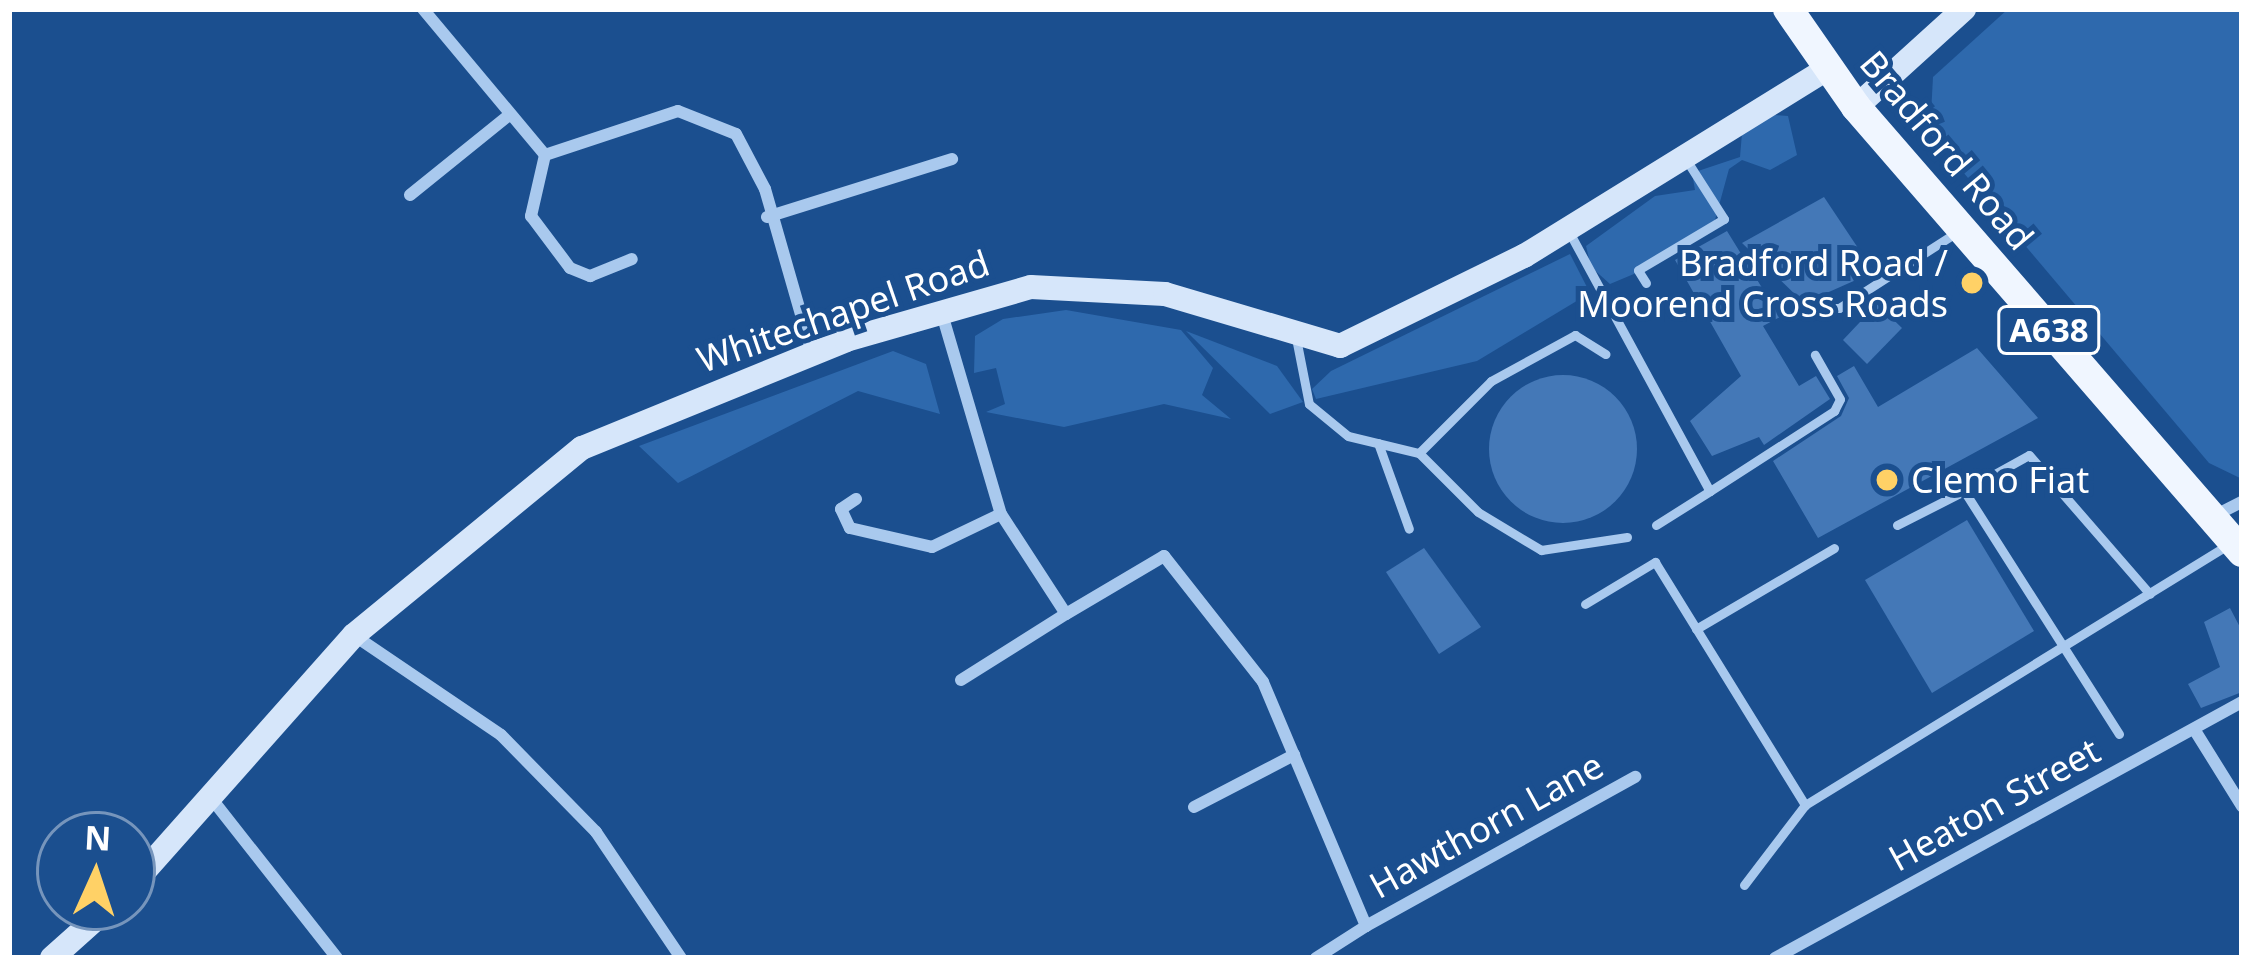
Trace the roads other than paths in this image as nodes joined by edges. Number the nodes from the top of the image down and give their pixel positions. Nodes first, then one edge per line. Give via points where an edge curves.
1 (423, 9) edge
2 (1788, 9) edge
3 (1964, 9) edge
4 (1828, 68) junction
5 (1856, 107) junction
6 (508, 116) junction
7 (544, 155) junction
8 (952, 158) dead end
9 (1687, 161) junction
10 (410, 195) dead end
11 (766, 217) junction
12 (1961, 229) junction
13 (1568, 230) junction
14 (632, 259) dead end
15 (1646, 283) dead end
16 (1811, 308) dead end
17 (942, 313) junction
18 (1296, 338) junction
19 (812, 353) junction
20 (1605, 354) dead end
21 (1815, 356) dead end
22 (1378, 443) junction
23 (1419, 453) junction
24 (1710, 490) junction
25 (1964, 491) junction
26 (856, 499) dead end
27 (2242, 502) edge
28 (1001, 514) junction
29 (2211, 517) junction
30 (1656, 525) dead end
31 (1898, 525) dead end
32 (1409, 529) dead end
33 (1628, 537) dead end
34 (2237, 547) edge
35 (1834, 548) dead end
36 (2150, 594) junction
37 (1585, 604) dead end
38 (1066, 614) junction
39 (1696, 628) junction
40 (354, 635) junction
41 (2064, 641) junction
42 (961, 680) dead end
43 (2242, 703) edge
44 (2194, 728) junction
45 (2119, 734) dead end
46 (1294, 755) junction
47 (1635, 777) dead end
48 (215, 803) junction
49 (1805, 805) junction
50 (2242, 806) edge
51 (1194, 807) dead end
52 (156, 861) edge
53 (1744, 884) dead end
54 (1366, 926) junction
55 (82, 931) edge
56 (52, 958) edge
57 (337, 958) edge
58 (681, 958) edge
59 (1316, 958) edge
60 (1775, 958) edge

1 - 6 street
2 - 4 main road, Bradford Road / A638
3 - 5 street
4 - 5 main road, Bradford Road / A638
4 - 9 street, Whitechapel Road
5 - 12 main road, Bradford Road / A638
6 - 7 street
6 - 10 street
7 - 11 street via 678,111 711,117 755,163
7 - 14 street via 531,216 570,268 590,276
8 - 11 street
9 - 13 street, Whitechapel Road
9 - 15 lane via 1724,219 1638,270
11 - 19 street
12 - 16 lane via 1839,308
12 - 29 main road, Bradford Road / A638
13 - 18 street, Whitechapel Road via 1390,328 1340,346
13 - 24 lane
17 - 18 street, Whitechapel Road via 1031,286 1165,294
17 - 19 street, Whitechapel Road
17 - 28 street
18 - 22 lane via 1309,404 1348,436
19 - 40 street, Whitechapel Road via 582,448
20 - 23 lane via 1575,335 1491,381
21 - 24 lane via 1840,400 1834,411
22 - 23 lane
22 - 32 lane
23 - 33 lane via 1478,512 1541,550
24 - 30 lane
25 - 31 lane
25 - 36 lane via 2029,455
25 - 41 lane
26 - 28 street via 841,508 850,528 932,547
27 - 29 street
28 - 38 street
29 - 34 main road, Bradford Road / A638
34 - 36 lane
35 - 39 lane
36 - 41 lane
37 - 39 lane via 1655,562
38 - 42 street, Hawthorn Lane
38 - 46 street, Hawthorn Lane via 1164,556 1263,682
39 - 49 lane
40 - 48 street, Whitechapel Road
40 - 58 street via 501,735 596,832
41 - 45 lane
41 - 49 lane
43 - 44 street, Heaton Street
44 - 50 street
44 - 60 street, Heaton Street
46 - 51 street
46 - 54 street, Hawthorn Lane
47 - 54 street, Hawthorn Lane
48 - 52 street, Whitechapel Road
48 - 57 street
49 - 53 lane
54 - 59 street, Hawthorn Lane
55 - 56 street

